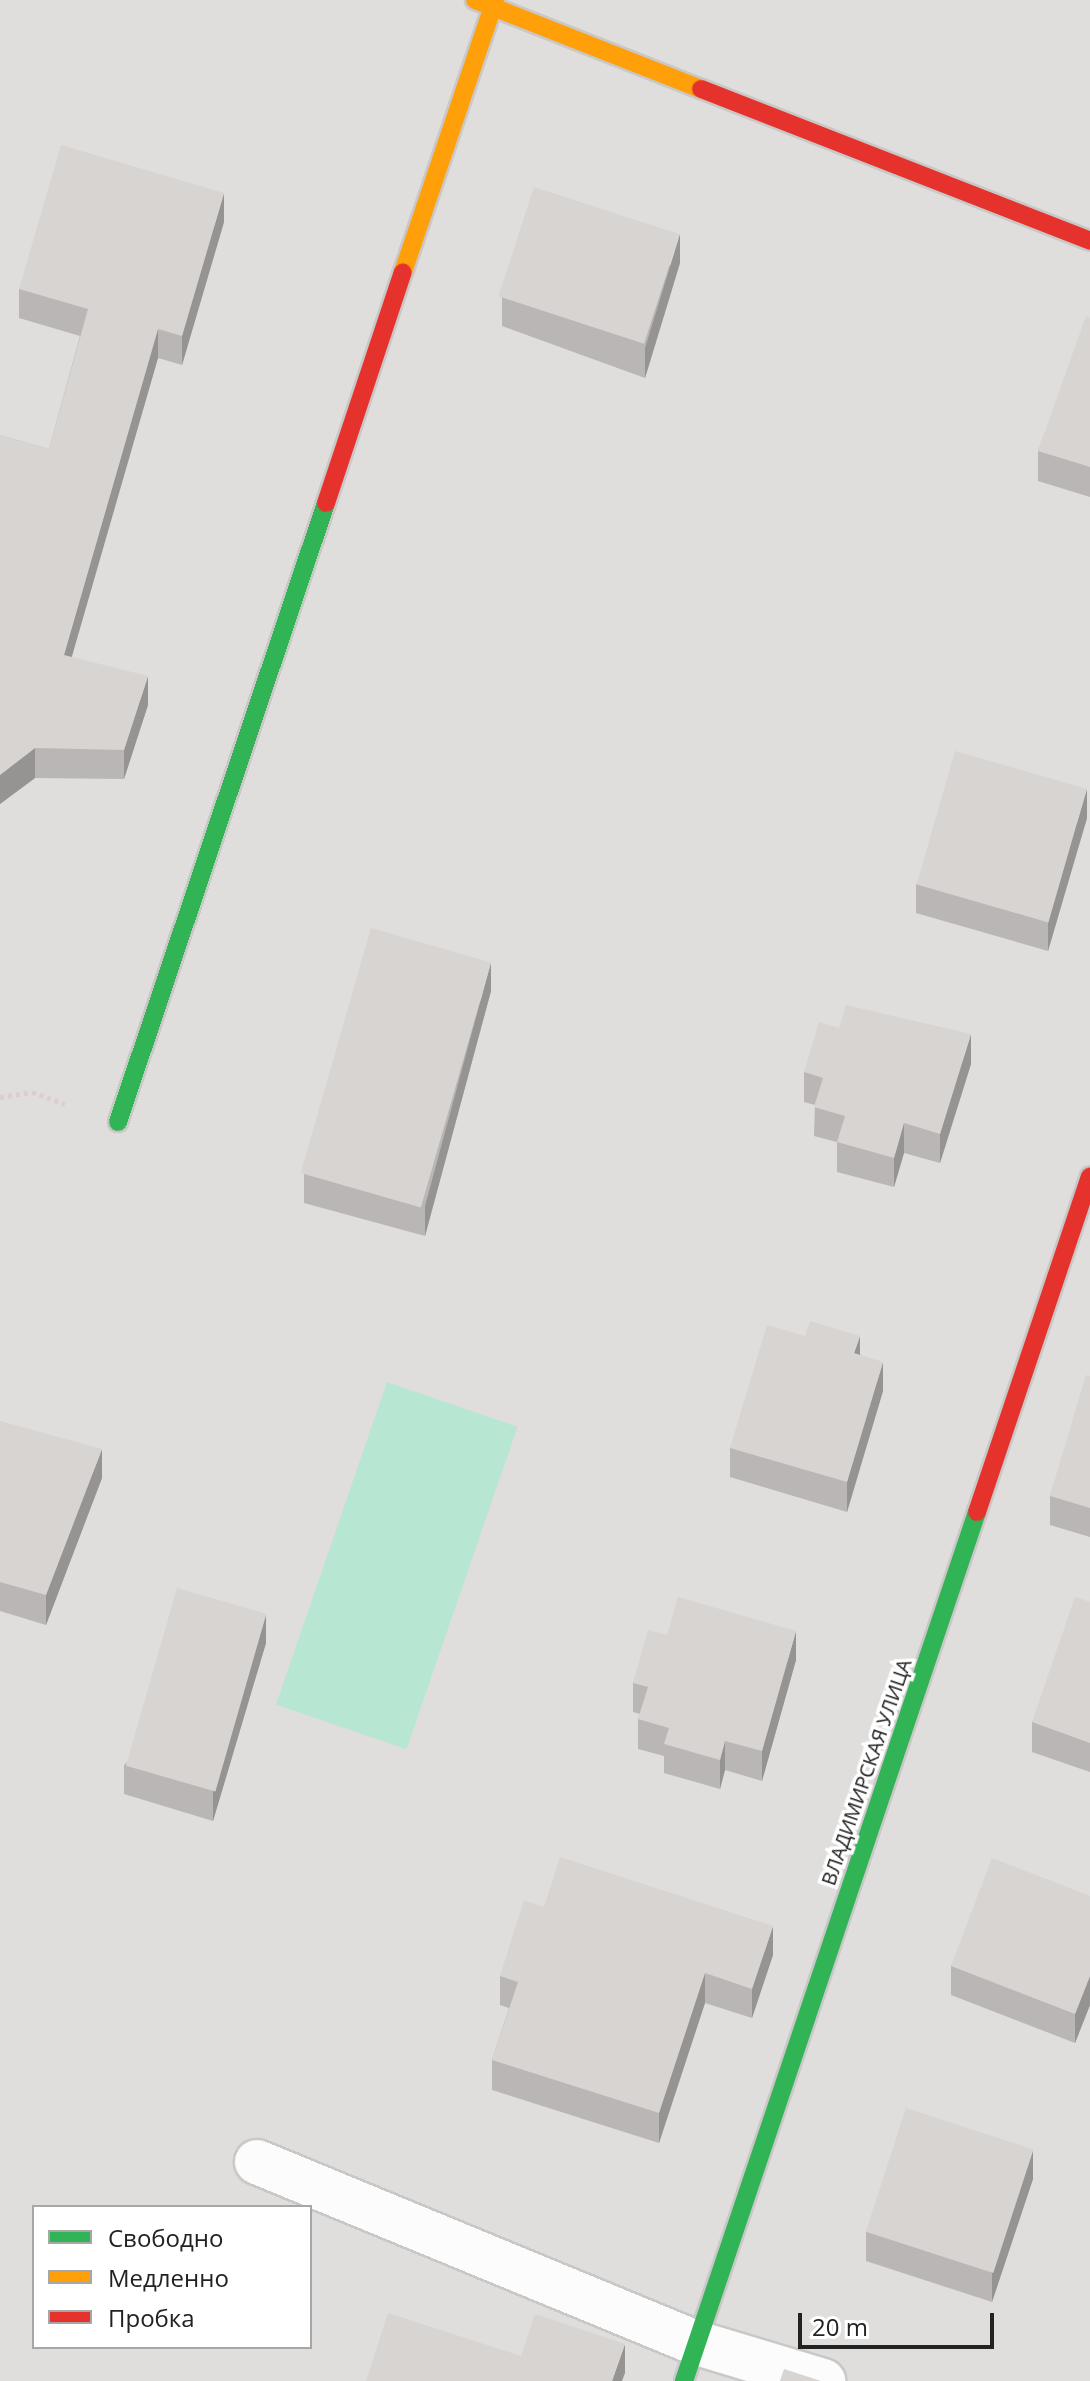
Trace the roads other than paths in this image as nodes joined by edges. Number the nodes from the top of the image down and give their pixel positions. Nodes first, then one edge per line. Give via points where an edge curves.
1 (487, 2) edge
2 (1090, 241) edge
3 (118, 1122) dead end
4 (1090, 1177) edge
5 (257, 2162) dead end
6 (690, 2362) edge
7 (823, 2381) edge

1 - 2 street
1 - 3 street
4 - 6 street, ВЛАДИМИРСКАЯ УЛИЦА
5 - 6 street
6 - 7 street

